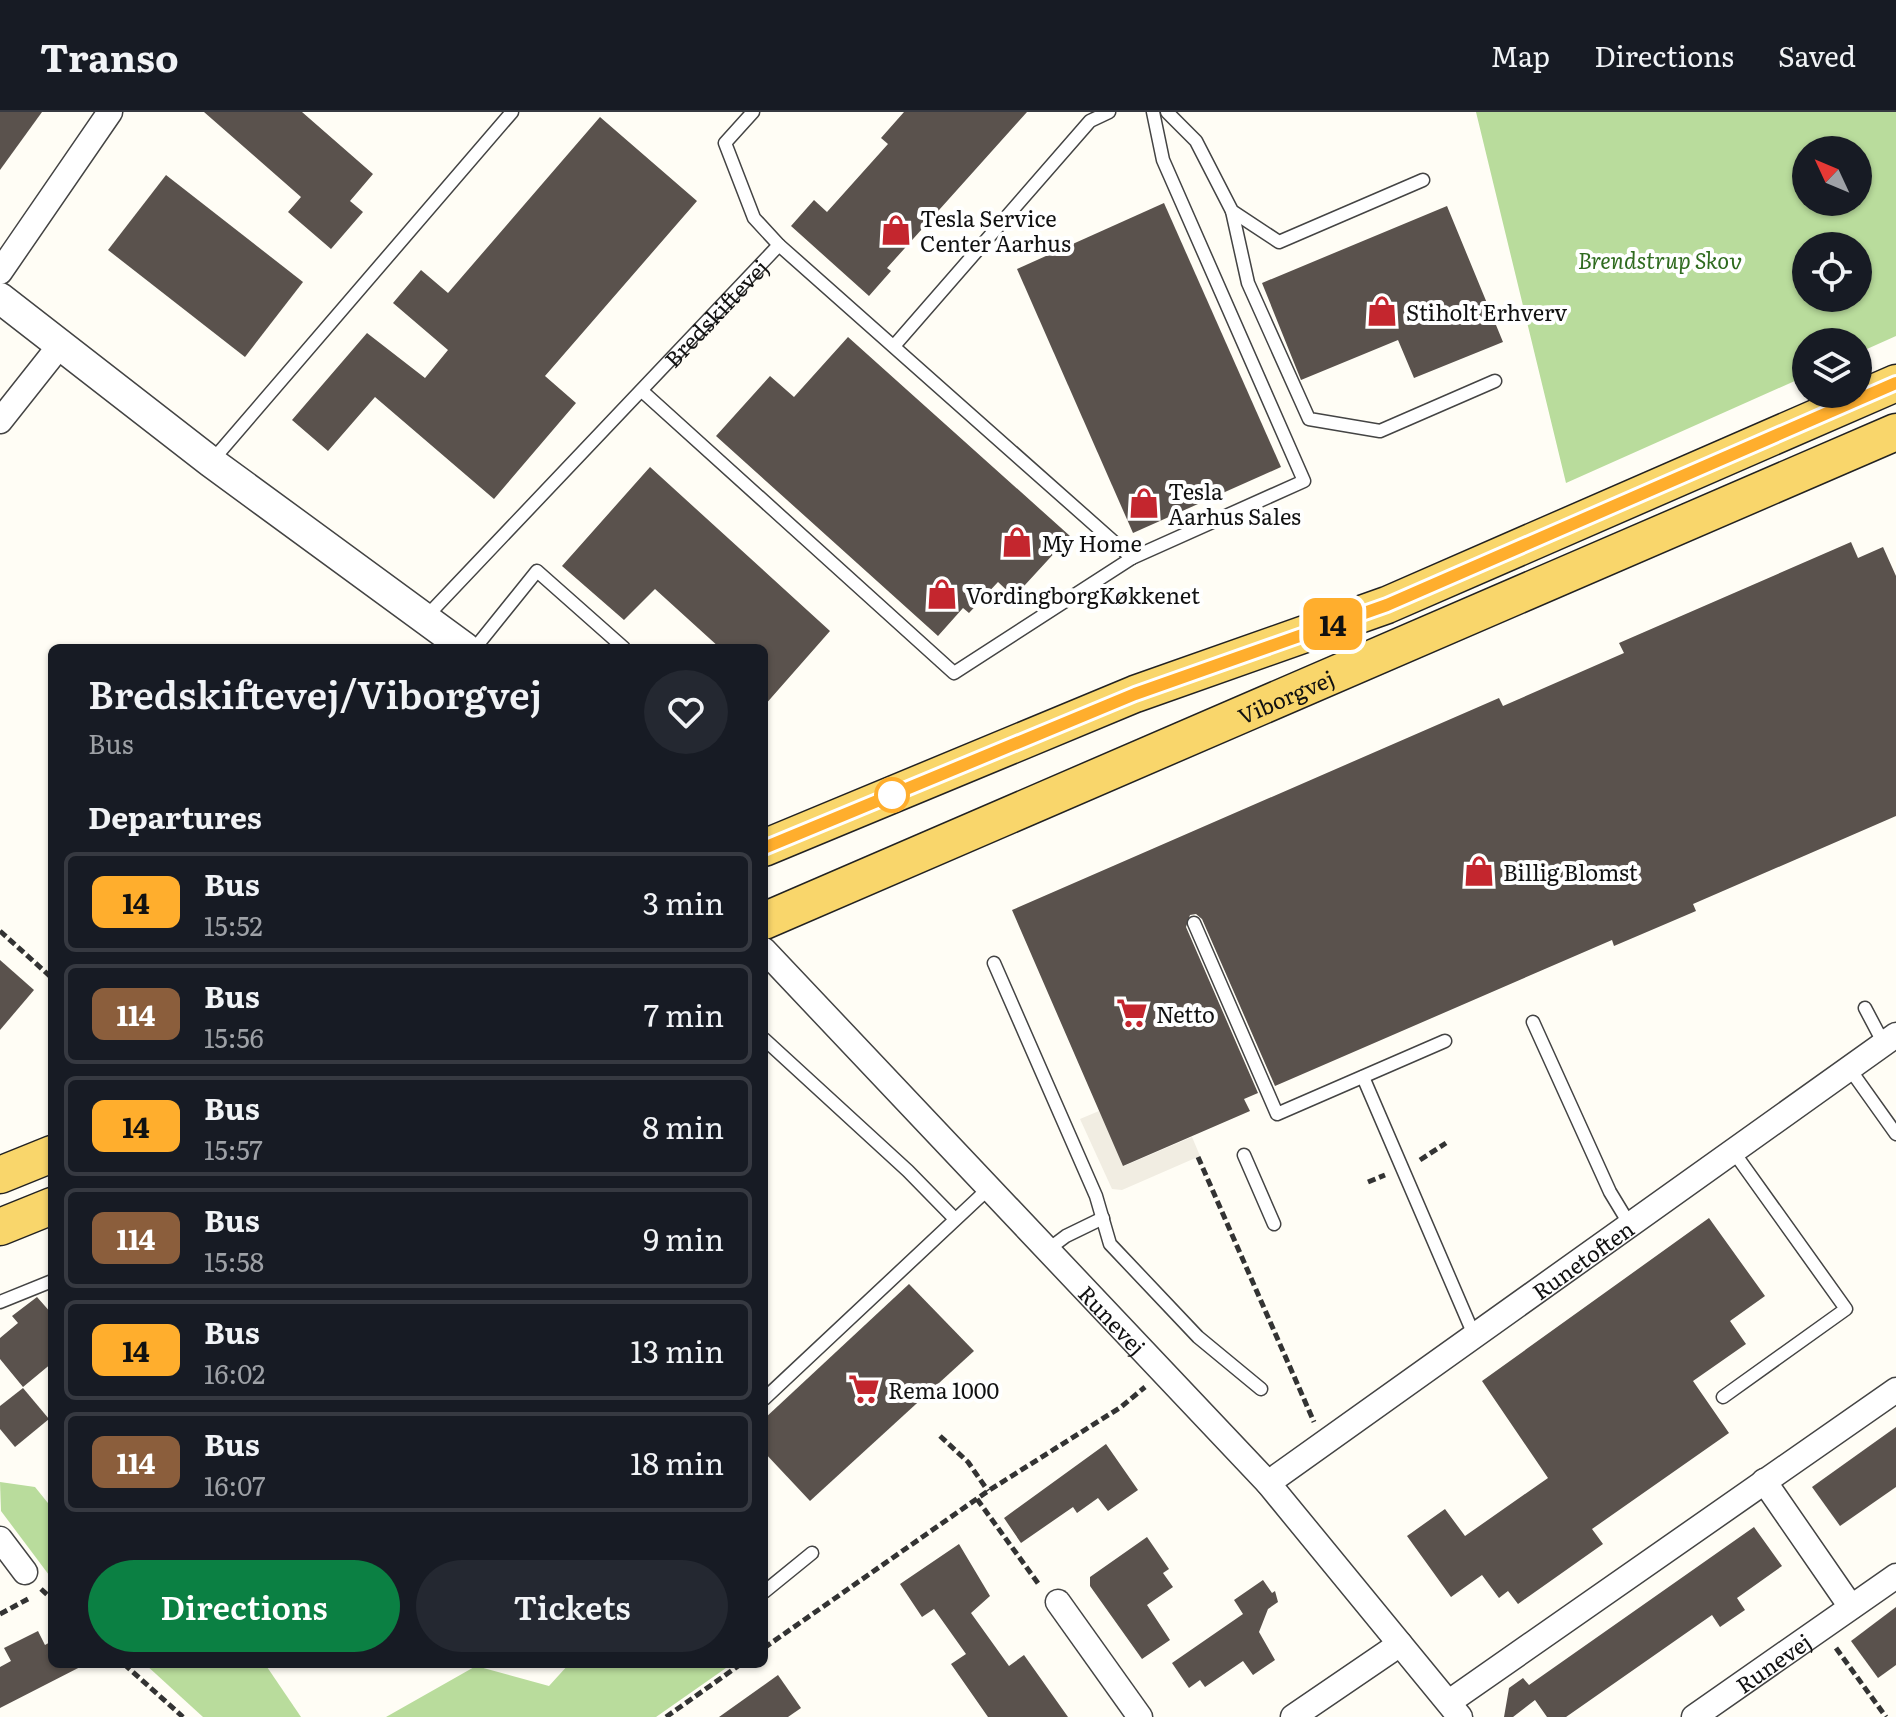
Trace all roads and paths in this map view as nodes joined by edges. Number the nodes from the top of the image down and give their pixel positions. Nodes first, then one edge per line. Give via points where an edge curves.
1 (110, 112) edge
2 (512, 112) edge
3 (753, 112) edge
4 (1109, 112) edge
5 (1153, 112) edge
6 (1167, 112) edge
7 (1423, 180) dead end
8 (1232, 211) junction
9 (779, 245) junction
10 (0, 272) edge
11 (0, 298) edge
12 (61, 344) junction
13 (894, 346) junction
14 (1495, 381) dead end
15 (1896, 383) edge
16 (642, 391) junction
17 (0, 421) edge
18 (1896, 432) edge
19 (211, 462) junction
20 (1132, 558) junction
21 (426, 617) junction
22 (460, 644) edge
23 (478, 644) edge
24 (619, 644) edge
25 (768, 846) edge
26 (768, 919) edge
27 (1194, 923) dead end
28 (0, 931) edge
29 (768, 954) edge
30 (994, 963) dead end
31 (48, 974) edge
32 (1865, 1008) dead end
33 (1533, 1022) dead end
34 (1890, 1040) edge
35 (1445, 1041) dead end
36 (768, 1043) edge
37 (1849, 1068) junction
38 (1363, 1077) junction
39 (1896, 1134) edge
40 (1733, 1151) junction
41 (1244, 1155) dead end
42 (48, 1156) edge
43 (1198, 1157) dead end
44 (0, 1175) edge
45 (987, 1190) junction
46 (48, 1208) edge
47 (1103, 1218) junction
48 (955, 1219) junction
49 (1274, 1224) dead end
50 (1630, 1225) junction
51 (0, 1227) edge
52 (1046, 1251) junction
53 (48, 1283) edge
54 (0, 1302) edge
55 (1474, 1335) junction
56 (1162, 1374) junction
57 (1261, 1389) dead end
58 (1896, 1390) edge
59 (768, 1395) edge
60 (1723, 1397) dead end
61 (940, 1436) dead end
62 (1322, 1441) junction
63 (1764, 1481) junction
64 (1268, 1483) junction
65 (988, 1491) junction
66 (977, 1499) junction
67 (0, 1539) edge
68 (812, 1553) dead end
69 (25, 1572) dead end
70 (1896, 1576) edge
71 (768, 1589) edge
72 (48, 1596) edge
73 (1058, 1602) joint
74 (1851, 1607) junction
75 (0, 1614) edge
76 (1822, 1628) junction
77 (1400, 1644) junction
78 (768, 1645) edge
79 (128, 1668) edge
80 (736, 1668) edge
81 (1454, 1709) edge
82 (670, 1716) edge
83 (183, 1717) edge
84 (1140, 1717) edge
85 (1293, 1717) edge
86 (1694, 1717) edge
87 (1886, 1717) edge

1 - 10 street
2 - 19 lane
3 - 9 lane via 725,143 754,218
4 - 13 lane via 1090,121
5 - 20 lane via 1163,160 1304,481
6 - 8 lane via 1196,141
7 - 8 lane via 1279,242
8 - 14 lane via 1248,283 1309,419 1380,431
9 - 13 lane, Bredskiftevej
9 - 16 lane, Bredskiftevej
11 - 12 street
12 - 17 street
12 - 19 street
13 - 20 lane, Bredskiftevej
15 - 25 main road via 1387,605 1135,694
16 - 20 lane via 954,673
16 - 21 lane, Bredskiftevej
18 - 26 main road, Viborgvej
19 - 21 street
21 - 22 street
23 - 24 lane via 537,571
27 - 38 lane via 1277,1114
28 - 31 path
29 - 45 street, Runevej
30 - 47 lane
32 - 34 lane
33 - 50 lane
34 - 37 street, Runetoften
35 - 38 lane
36 - 48 lane
37 - 39 lane
37 - 40 street, Runetoften
38 - 55 lane
40 - 50 street, Runetoften
40 - 60 lane via 1846,1309
41 - 49 lane
42 - 44 main road
43 - 62 path
45 - 48 lane
45 - 52 street, Runevej
46 - 51 main road
47 - 52 lane
47 - 57 lane via 1110,1244 1143,1281 1198,1337
48 - 59 lane
50 - 55 street, Runetoften
52 - 56 street, Runevej
53 - 54 lane
55 - 62 street, Runetoften
56 - 64 street, Runevej
56 - 65 path via 1121,1407
58 - 63 street, Runevej
61 - 65 path
62 - 64 street, Runetoften
63 - 74 street
63 - 81 street, Runevej
64 - 77 street, Runevej
65 - 66 path
66 - 73 path via 1054,1605
66 - 78 path
67 - 69 street
68 - 71 lane
70 - 74 street, Runevej
72 - 75 path via 43,1592
73 - 84 street
74 - 76 street, Runevej
76 - 86 street, Runevej
76 - 87 path
77 - 81 street, Runevej
77 - 85 street
79 - 83 path
80 - 82 path

